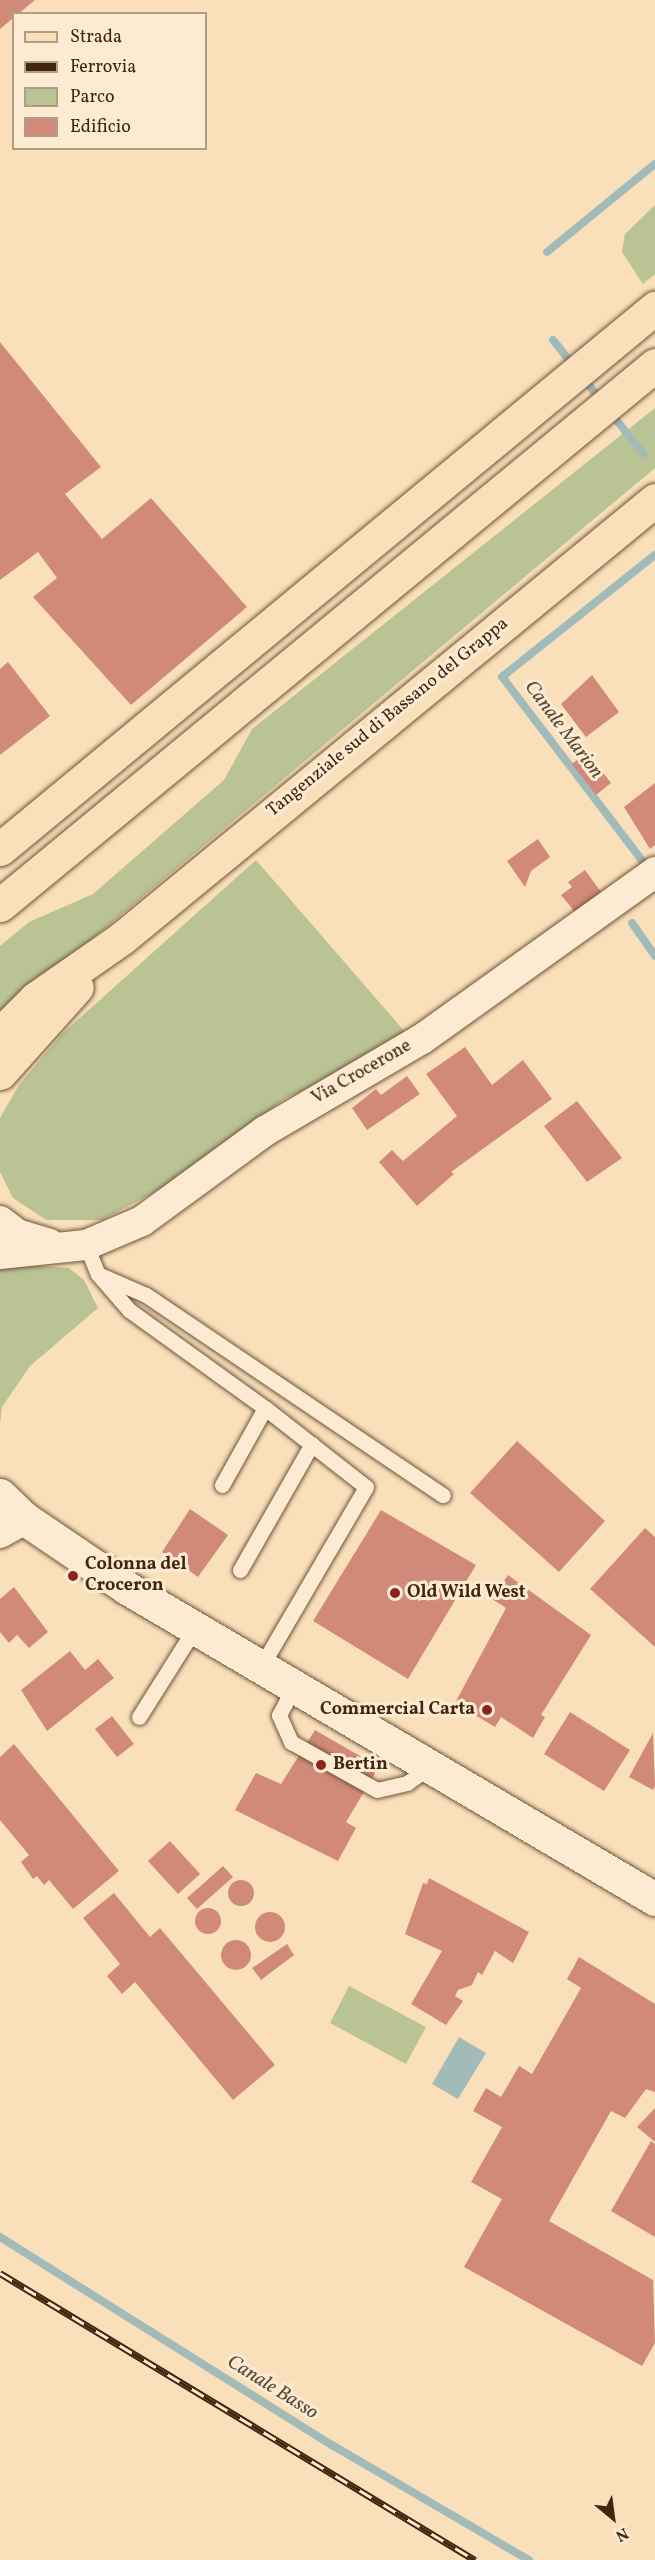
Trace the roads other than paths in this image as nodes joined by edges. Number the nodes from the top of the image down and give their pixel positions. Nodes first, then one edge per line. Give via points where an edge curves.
1 (655, 308) edge
2 (655, 365) edge
3 (655, 500) edge
4 (0, 849) edge
5 (655, 872) edge
6 (0, 905) edge
7 (122, 938) junction
8 (0, 1034) edge
9 (0, 1073) edge
10 (0, 1221) edge
11 (86, 1245) junction
12 (56, 1246) junction
13 (0, 1254) edge
14 (98, 1274) junction
15 (266, 1408) junction
16 (312, 1444) junction
17 (222, 1485) dead end
18 (0, 1495) edge
19 (443, 1496) dead end
20 (12, 1526) edge
21 (240, 1570) dead end
22 (195, 1628) junction
23 (262, 1665) junction
24 (295, 1685) junction
25 (139, 1717) dead end
26 (430, 1766) junction
27 (655, 1899) edge

1 - 4 main road
2 - 6 main road
3 - 7 main road, Tangenziale sud di Bassano del Grappa
5 - 11 street, Via Crocerone via 422,1039 265,1131 142,1221
7 - 8 main road, Tangenziale sud di Bassano del Grappa via 36,998
7 - 9 main road, Tangenziale sud di Bassano del Grappa
10 - 12 street, Via Crocerone via 18,1234
11 - 12 street, Via Crocerone
11 - 14 lane
12 - 13 street, Via Crocerone
14 - 15 lane via 129,1310
14 - 19 lane via 146,1295
15 - 16 lane
15 - 17 lane
16 - 21 lane
16 - 23 lane via 366,1487
18 - 20 main road
20 - 22 main road
22 - 23 main road
22 - 25 lane
23 - 24 main road
24 - 26 main road
24 - 26 lane via 279,1715 291,1742 377,1790 407,1783
26 - 27 main road

